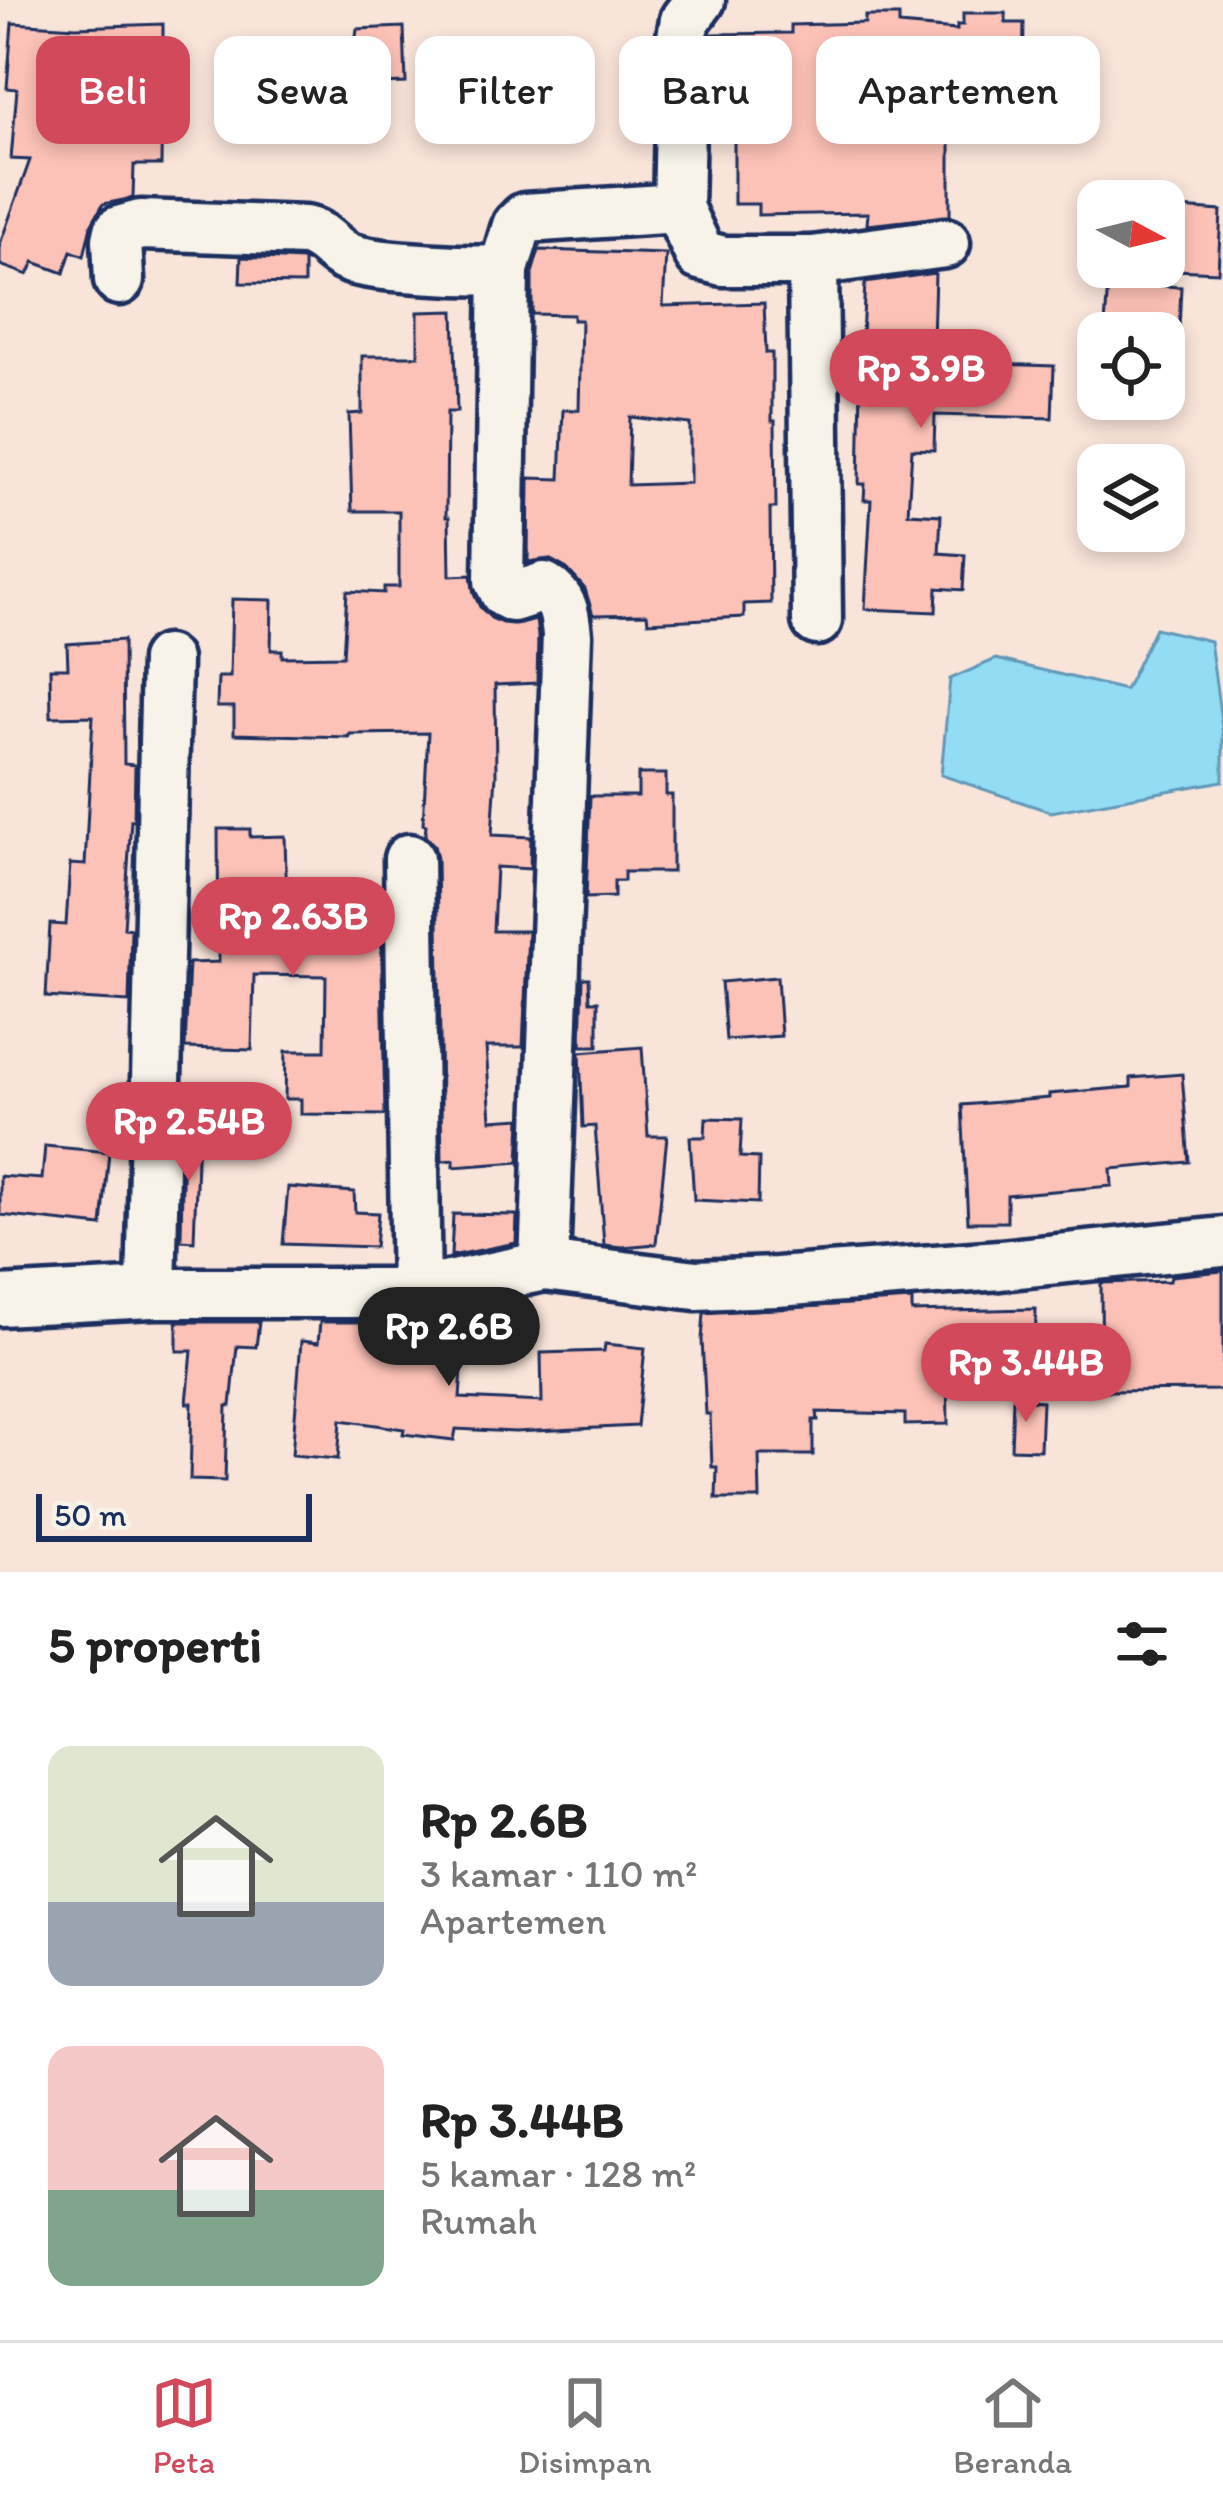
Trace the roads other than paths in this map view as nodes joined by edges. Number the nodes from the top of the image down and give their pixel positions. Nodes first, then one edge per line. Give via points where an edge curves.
1 (700, 0) edge
2 (678, 208) junction
3 (945, 243) dead end
4 (813, 261) junction
5 (504, 268) junction
6 (119, 280) dead end
7 (817, 620) dead end
8 (166, 660) dead end
9 (409, 859) dead end
10 (1223, 1242) edge
11 (544, 1266) junction
12 (151, 1293) junction
13 (416, 1293) junction
14 (0, 1301) edge

1 - 2 street via 682,37
2 - 4 street via 700,256
2 - 5 street via 526,218
3 - 4 street
4 - 7 street
5 - 6 street via 359,262 305,231 140,225 119,231
5 - 11 street via 500,580 514,597 544,587 557,595 567,635
8 - 12 street
9 - 13 street
10 - 11 street via 696,1285
11 - 13 street
12 - 13 street
12 - 14 street

